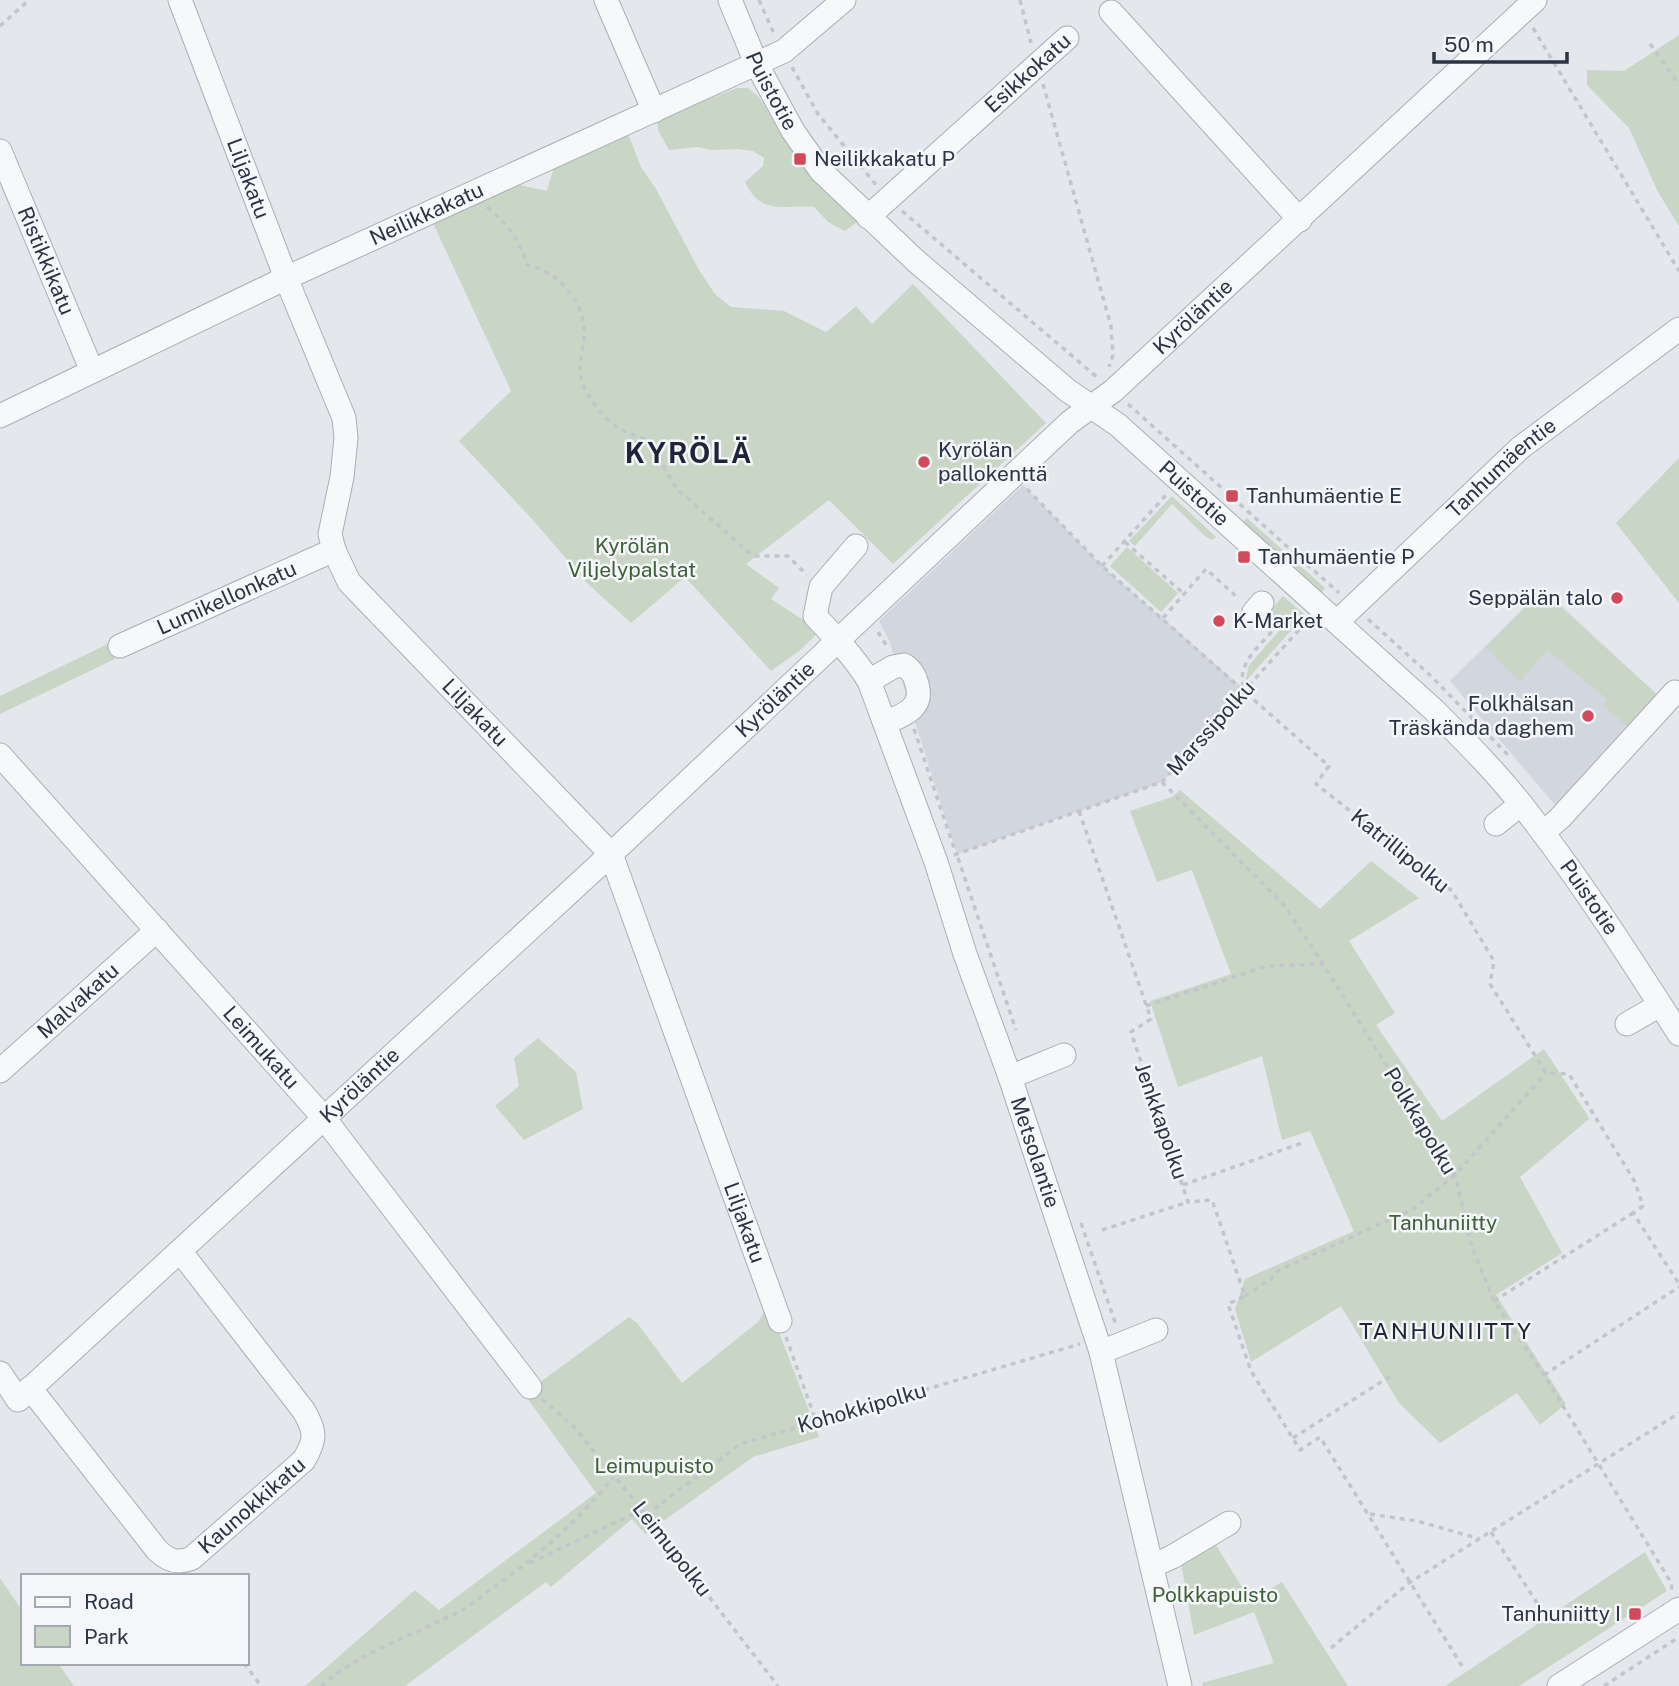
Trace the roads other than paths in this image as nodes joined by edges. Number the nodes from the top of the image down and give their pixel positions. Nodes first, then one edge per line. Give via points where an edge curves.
1 (180, 0) edge
2 (606, 0) edge
3 (730, 0) edge
4 (844, 0) edge
5 (1527, 5) edge
6 (1111, 12) dead end
7 (1067, 38) dead end
8 (755, 63) junction
9 (654, 111) junction
10 (0, 151) edge
11 (868, 217) junction
12 (1300, 220) junction
13 (286, 278) junction
14 (1679, 329) edge
15 (92, 371) junction
16 (1092, 405) junction
17 (0, 416) edge
18 (856, 547) dead end
19 (334, 550) junction
20 (1338, 621) junction
21 (837, 641) junction
22 (120, 646) dead end
23 (869, 681) junction
24 (1675, 692) dead end
25 (885, 723) junction
26 (0, 755) edge
27 (1521, 804) junction
28 (1496, 824) dead end
29 (1543, 833) junction
30 (611, 854) junction
31 (157, 930) junction
32 (1660, 1005) junction
33 (1627, 1024) dead end
34 (1679, 1034) edge
35 (1064, 1055) dead end
36 (0, 1071) edge
37 (1010, 1077) junction
38 (324, 1118) junction
39 (180, 1251) junction
40 (780, 1321) road end
41 (1156, 1330) dead end
42 (1099, 1344) junction
43 (0, 1373) edge
44 (530, 1387) road end
45 (24, 1394) junction
46 (1229, 1523) dead end
47 (1152, 1566) junction
48 (1677, 1603) edge
49 (1180, 1686) edge
50 (1559, 1686) edge

1 - 13 street, Liljakatu
2 - 9 street
3 - 8 street, Puistotie
4 - 8 street, Neilikkakatu via 784,51
5 - 12 street, Kyröläntie
6 - 12 street
7 - 11 street, Esikkokatu
8 - 9 street, Neilikkakatu
8 - 11 street, Puistotie via 821,171
9 - 13 street, Neilikkakatu
10 - 15 street, Ristikkikatu
11 - 16 street, Puistotie via 1067,390
12 - 16 street, Kyröläntie
13 - 15 street, Neilikkakatu
13 - 19 street, Liljakatu via 344,418 342,477 330,534
14 - 20 street, Tanhumäentie via 1520,448
15 - 17 street, Neilikkakatu
16 - 20 street, Puistotie via 1179,481 1327,596
16 - 21 street, Kyröläntie
18 - 21 street, Metsolantie via 821,587 815,616
19 - 22 street, Lumikellonkatu
19 - 30 street, Liljakatu via 349,582
20 - 27 street, Puistotie via 1478,754
21 - 23 street, Metsolantie via 854,656
21 - 30 street, Kyröläntie
23 - 25 street, Metsolantie
23 - 25 street via 892,667 904,665 914,673 918,701 908,713
24 - 29 street
25 - 37 street, Metsolantie
26 - 31 street, Leimukatu
27 - 28 street
27 - 29 street, Puistotie
29 - 32 street, Puistotie
30 - 38 street, Kyröläntie
30 - 40 street, Liljakatu
31 - 36 street, Malvakatu
31 - 38 street, Leimukatu
32 - 33 street
32 - 34 street, Puistotie
35 - 37 street
37 - 42 street, Metsolantie
38 - 39 street, Kyröläntie
38 - 44 street, Leimukatu
39 - 45 street, Kyröläntie
39 - 45 street, Kaunokkikatu via 304,1411 314,1428 313,1445 304,1460 192,1558 173,1561 157,1550
41 - 42 street
42 - 47 street, Metsolantie
43 - 45 street
46 - 47 street
47 - 49 street, Metsolantie
48 - 50 street

